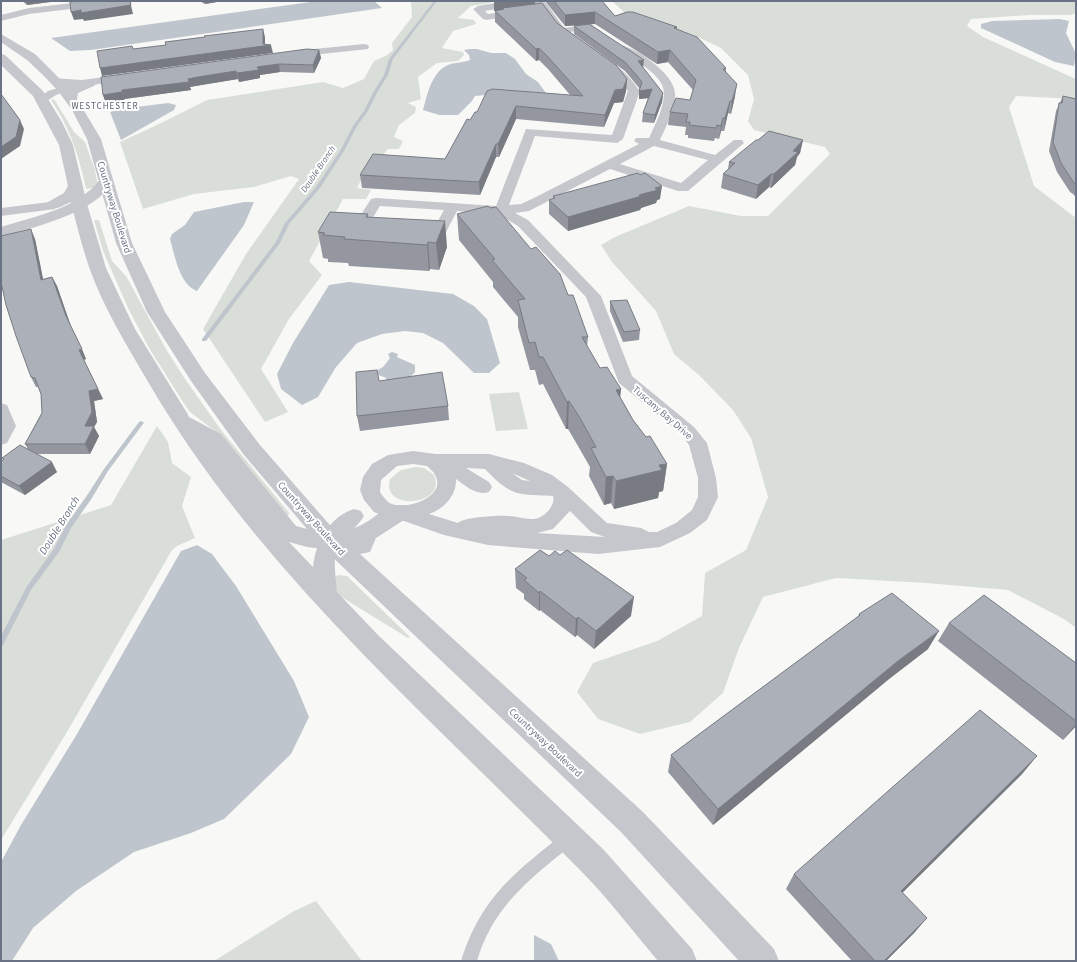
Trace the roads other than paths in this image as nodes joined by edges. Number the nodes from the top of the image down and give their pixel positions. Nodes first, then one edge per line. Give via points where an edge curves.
1 (113, 1) edge
2 (522, 1) edge
3 (541, 5) edge
4 (57, 9) junction
5 (1, 18) edge
6 (1, 23) edge
7 (561, 31) junction
8 (1, 37) edge
9 (573, 41) edge
10 (1, 45) edge
11 (364, 47) dead end
12 (284, 55) edge
13 (2, 58) edge
14 (597, 58) edge
15 (39, 64) junction
16 (139, 76) edge
17 (92, 83) junction
18 (62, 89) junction
19 (42, 101) junction
20 (617, 139) junction
21 (653, 142) junction
22 (738, 143) dead end
23 (717, 159) junction
24 (610, 165) junction
25 (106, 181) junction
26 (80, 203) junction
27 (452, 207) junction
28 (56, 209) junction
29 (501, 210) junction
30 (1, 212) edge
31 (384, 229) edge
32 (416, 231) edge
33 (1, 232) edge
34 (140, 279) junction
35 (1, 409) edge
36 (179, 418) junction
37 (1, 439) edge
38 (447, 469) junction
39 (482, 487) dead end
40 (560, 492) junction
41 (375, 502) junction
42 (402, 513) junction
43 (308, 515) junction
44 (360, 524) junction
45 (444, 527) junction
46 (660, 539) junction
47 (330, 541) junction
48 (363, 572) junction
49 (327, 598) junction
50 (569, 837) junction
51 (469, 961) edge
52 (680, 961) edge
53 (762, 961) edge

1 - 4 street
2 - 3 street via 478,9 486,17
3 - 7 street
4 - 5 street via 29,11
4 - 6 street via 27,20
7 - 9 street
7 - 21 street via 591,27 653,68 667,85 670,94
8 - 15 street, Countryway Boulevard
10 - 15 street
11 - 12 street
13 - 18 street via 20,65 42,84
13 - 19 street
14 - 20 street via 620,74 634,91
15 - 18 street, Countryway Boulevard
16 - 17 street
17 - 18 street via 72,84
17 - 18 street via 74,90 70,95
18 - 19 street via 48,95
18 - 25 street, Countryway Boulevard via 94,139
19 - 26 street via 66,144
20 - 21 street
20 - 29 street via 530,132
21 - 23 street
21 - 24 street, Tuscany Bay Drive
22 - 23 street
23 - 24 street via 683,188
24 - 29 street, Tuscany Bay Drive via 524,208
25 - 26 street via 95,196
25 - 34 street, Countryway Boulevard via 124,243
26 - 28 street via 67,199
26 - 28 street via 74,216
26 - 34 street via 100,211 118,258
26 - 36 street via 98,268 126,329
27 - 29 street, Tuscany Bay Drive
27 - 31 street, Tuscany Bay Drive via 376,202 360,227
27 - 32 street via 439,233
28 - 30 street
28 - 33 street
29 - 46 street, Tuscany Bay Drive via 523,223 593,296 625,379 688,431 698,443 707,478 708,497 700,515 683,528
34 - 43 street, Countryway Boulevard via 156,312 198,377 252,450
35 - 37 street via 7,426
36 - 47 street via 214,439 288,532 306,539
36 - 49 street via 255,519
38 - 39 street
38 - 40 street via 489,461 520,468 547,481
38 - 41 street via 411,457 388,462 372,476 369,485 370,494
38 - 42 street via 446,491 441,498 423,510
40 - 45 street, Tuscany Bay Drive via 560,511 546,524 531,527 509,523
40 - 46 street via 600,528
41 - 42 street via 391,511
41 - 44 street
42 - 44 street
42 - 45 street, Tuscany Bay Drive
43 - 44 street via 322,521
43 - 47 street, Countryway Boulevard
44 - 47 street via 350,538
44 - 48 street
45 - 46 street, Tuscany Bay Drive via 488,537 598,546
47 - 48 street, Countryway Boulevard
47 - 49 street via 325,554 323,575
48 - 53 street, Countryway Boulevard via 632,822
49 - 50 street via 370,644
50 - 51 lane via 497,901 484,919
50 - 52 street

